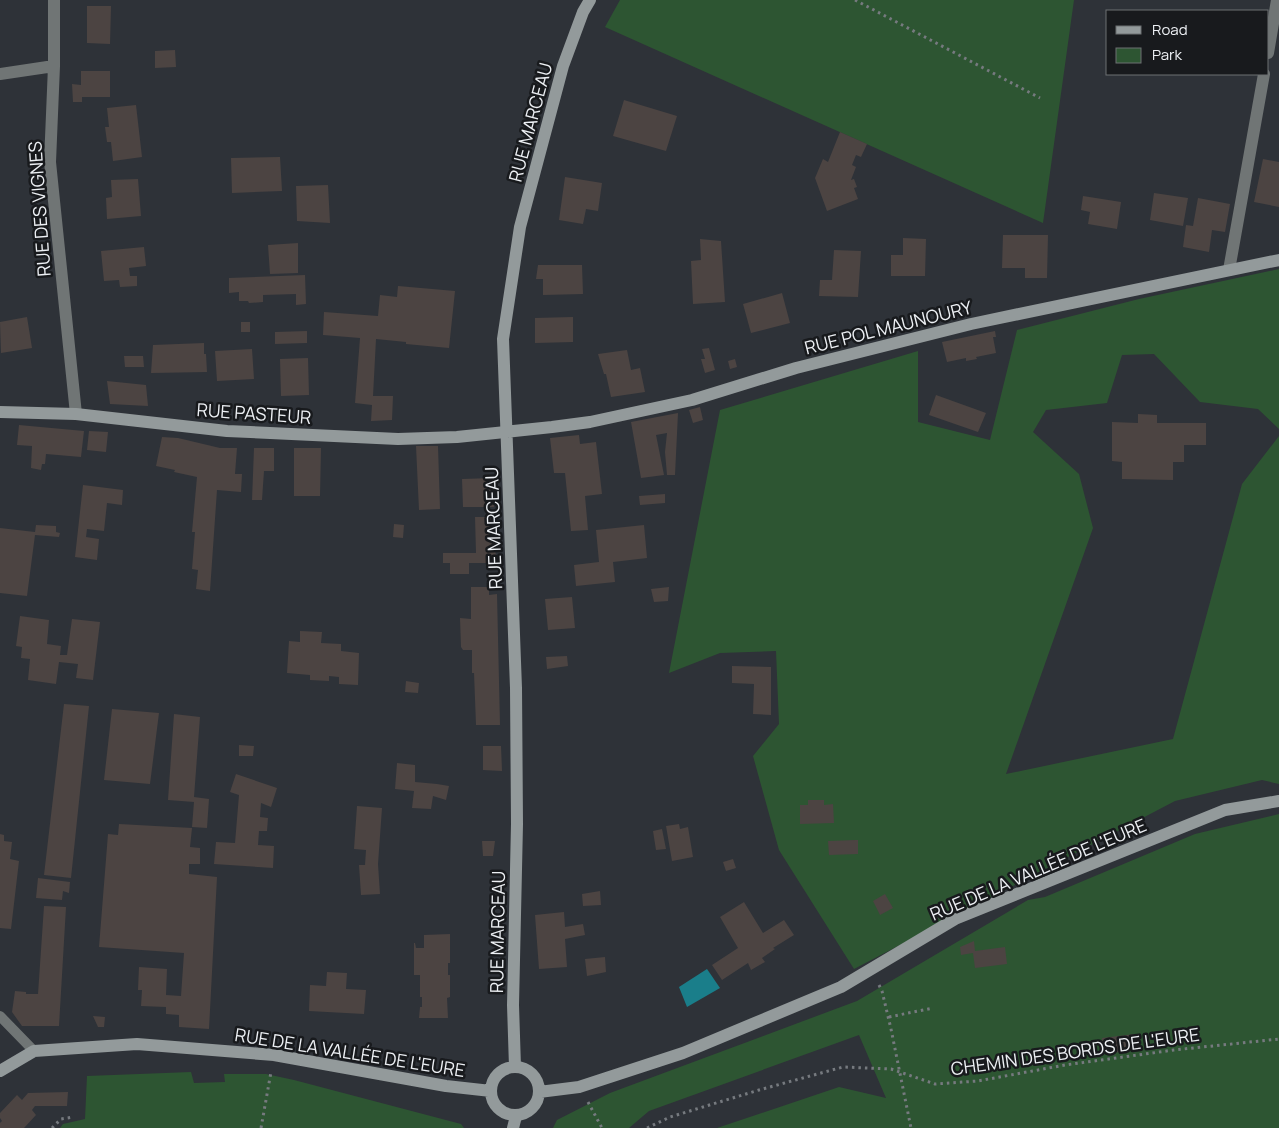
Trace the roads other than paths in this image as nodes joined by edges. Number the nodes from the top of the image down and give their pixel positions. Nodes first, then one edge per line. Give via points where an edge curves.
1 (54, 0) edge
2 (590, 0) edge
3 (1277, 0) edge
4 (1269, 47) edge
5 (54, 66) junction
6 (0, 74) edge
7 (1264, 75) edge
8 (1279, 260) edge
9 (1229, 270) junction
10 (0, 412) edge
11 (76, 414) junction
12 (507, 432) junction
13 (1279, 801) edge
14 (0, 1016) edge
15 (34, 1051) junction
16 (515, 1067) junction
17 (0, 1071) edge
18 (490, 1091) junction
19 (539, 1092) junction
20 (514, 1122) edge

1 - 5 street, RUE DES VIGNES
2 - 12 street, RUE MARCEAU via 563,66 520,227 503,339
3 - 4 street
5 - 6 street
5 - 11 street, RUE DES VIGNES via 50,162
7 - 9 street
8 - 9 street, RUE POL MAUNOURY
9 - 12 street, RUE POL MAUNOURY via 971,324 796,368 692,400 590,422
10 - 11 street, RUE PASTEUR
11 - 12 street, RUE PASTEUR via 227,431 398,439
12 - 16 street, RUE MARCEAU via 516,688
13 - 19 street, RUE DE LA VALLÉE DE L'EURE via 1225,810 955,919 841,987 683,1053 579,1087
14 - 15 lane
15 - 17 street, RUE DE LA VALLÉE DE L'EURE
15 - 18 street, RUE DE LA VALLÉE DE L'EURE via 137,1044 264,1054
16 - 18 street via 501,1071
16 - 19 street via 523,1068 535,1077
18 - 20 street via 495,1106
19 - 20 street via 534,1106

